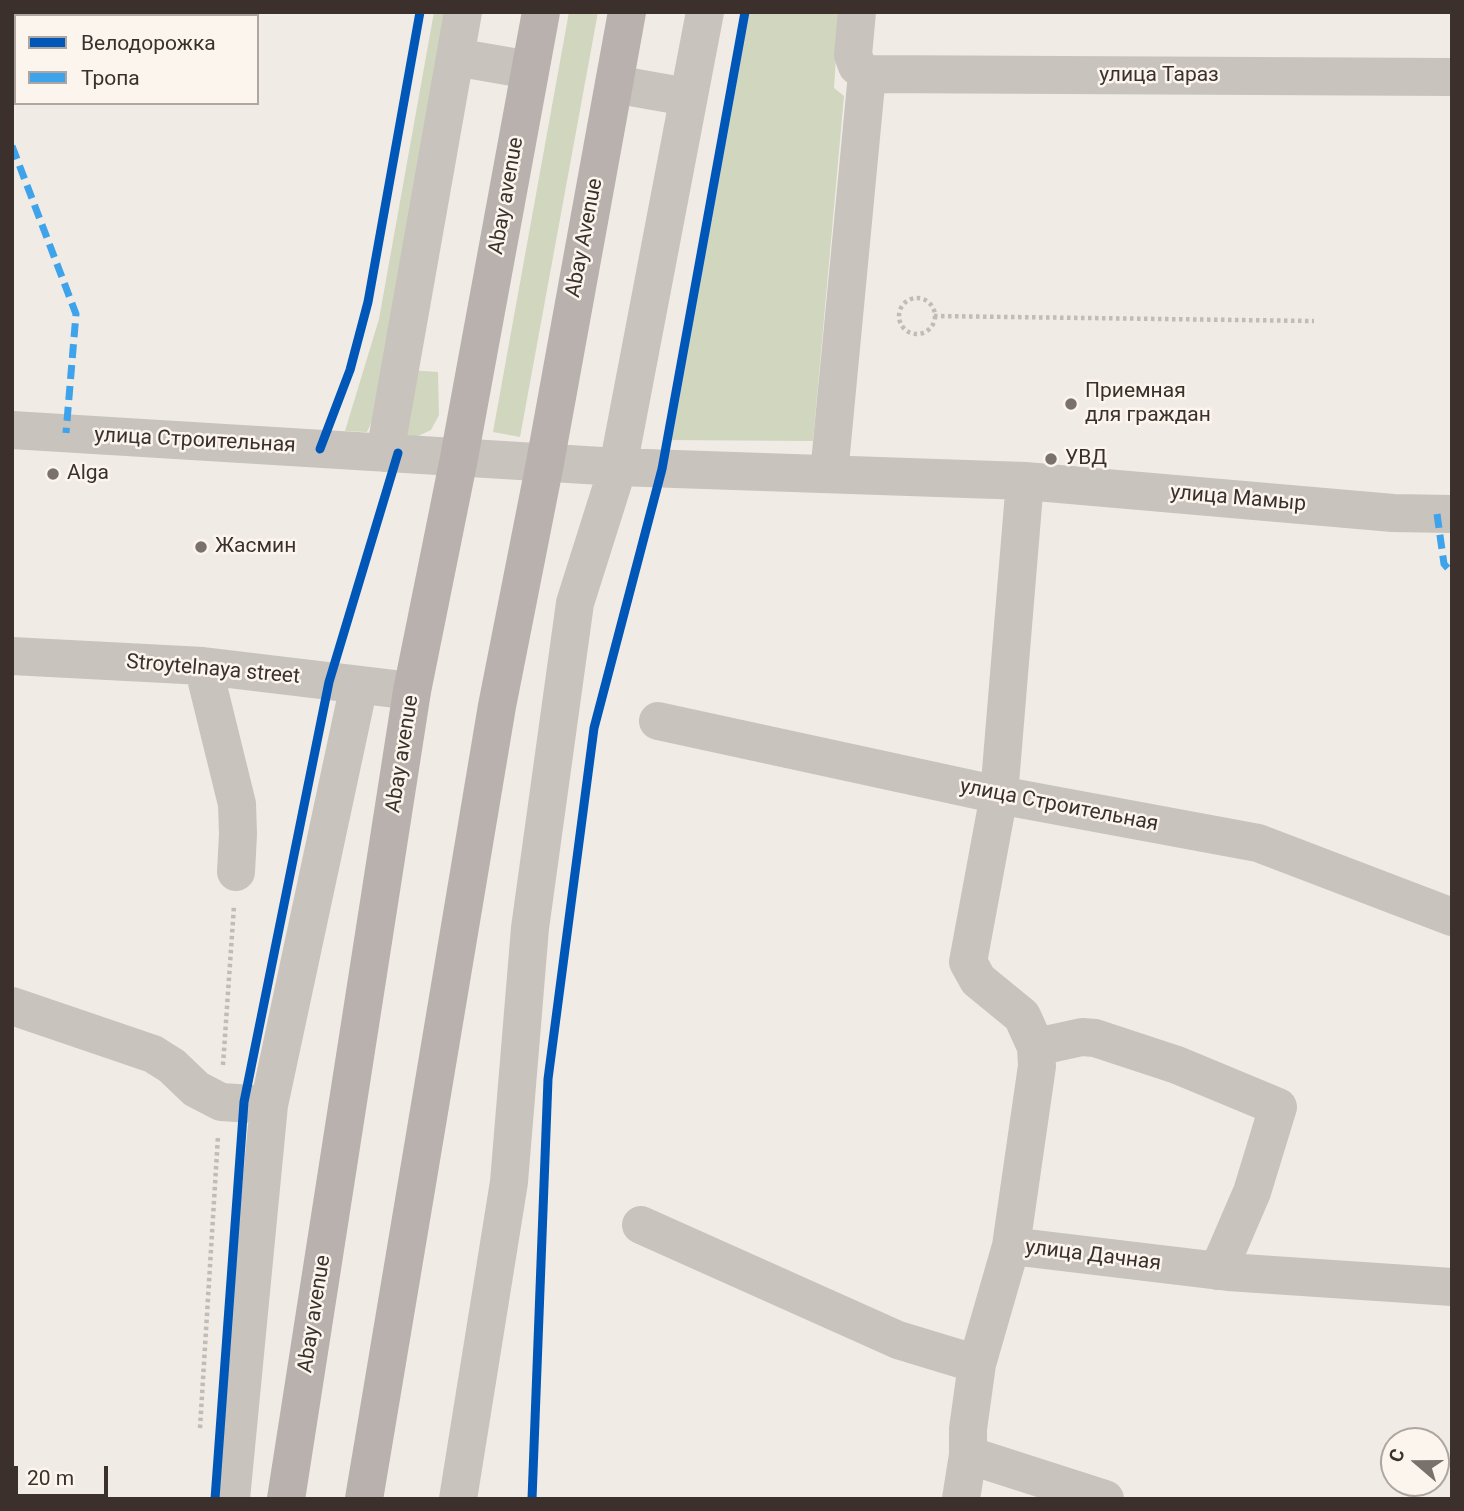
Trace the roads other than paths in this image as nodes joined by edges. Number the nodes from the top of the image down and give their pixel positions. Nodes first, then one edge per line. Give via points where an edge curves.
1 (463, 12) edge
2 (541, 12) edge
3 (627, 12) edge
4 (705, 12) edge
5 (857, 12) edge
6 (455, 57) junction
7 (530, 70) junction
8 (867, 74) junction
9 (1452, 77) edge
10 (614, 85) junction
11 (687, 97) junction
12 (12, 430) edge
13 (385, 453) junction
14 (459, 458) junction
15 (545, 463) junction
16 (618, 467) junction
17 (828, 474) junction
18 (1025, 481) junction
19 (1452, 514) edge
20 (12, 656) edge
21 (203, 666) junction
22 (359, 685) junction
23 (412, 691) junction
24 (658, 721) dead end
25 (999, 796) junction
26 (236, 872) road end
27 (1452, 917) edge
28 (12, 1006) edge
29 (1036, 1047) junction
30 (270, 1105) junction
31 (640, 1225) dead end
32 (1012, 1246) junction
33 (1218, 1271) junction
34 (1452, 1287) edge
35 (977, 1364) junction
36 (968, 1455) junction
37 (231, 1499) edge
38 (286, 1499) edge
39 (364, 1499) edge
40 (458, 1499) edge
41 (961, 1499) edge
42 (1105, 1499) edge

1 - 6 street
2 - 7 main road, Abay avenue
3 - 10 main road, Abay Avenue
4 - 11 street
5 - 8 street via 853,55
6 - 7 street
6 - 13 street
7 - 14 main road, Abay avenue
8 - 9 street, улица Тараз
8 - 17 street
10 - 11 street
10 - 15 main road, Abay Avenue
11 - 16 street
12 - 13 street, улица Строительная
13 - 14 street, улица Строительная
14 - 15 street, улица Строительная
14 - 23 main road, Abay avenue
15 - 16 street, улица Строительная
15 - 39 main road via 497,706
16 - 17 street, улица Строительная
16 - 40 street via 575,603 530,928 509,1182
17 - 18 street, улица Мамыр
18 - 19 street, улица Мамыр via 1393,513
18 - 25 street
20 - 21 street, Stroytelnaya street
21 - 22 street, Stroytelnaya street
21 - 26 street via 237,804
22 - 23 street, Stroytelnaya street
22 - 30 street
23 - 38 main road, Abay avenue
24 - 25 street, улица Строительная
25 - 27 street, улица Строительная via 1258,843
25 - 29 street via 968,962 978,980 1022,1016
28 - 30 street via 153,1054 196,1089 221,1101
29 - 32 street via 1036,1089
29 - 33 street via 1095,1038 1178,1065 1278,1107 1252,1192
30 - 37 street
31 - 35 street via 898,1340
32 - 33 street, улица Дачная
32 - 35 street, улица Дачная
33 - 34 street, улица Дачная
35 - 36 street, улица Дачная
36 - 41 street, улица Дачная
36 - 42 street

